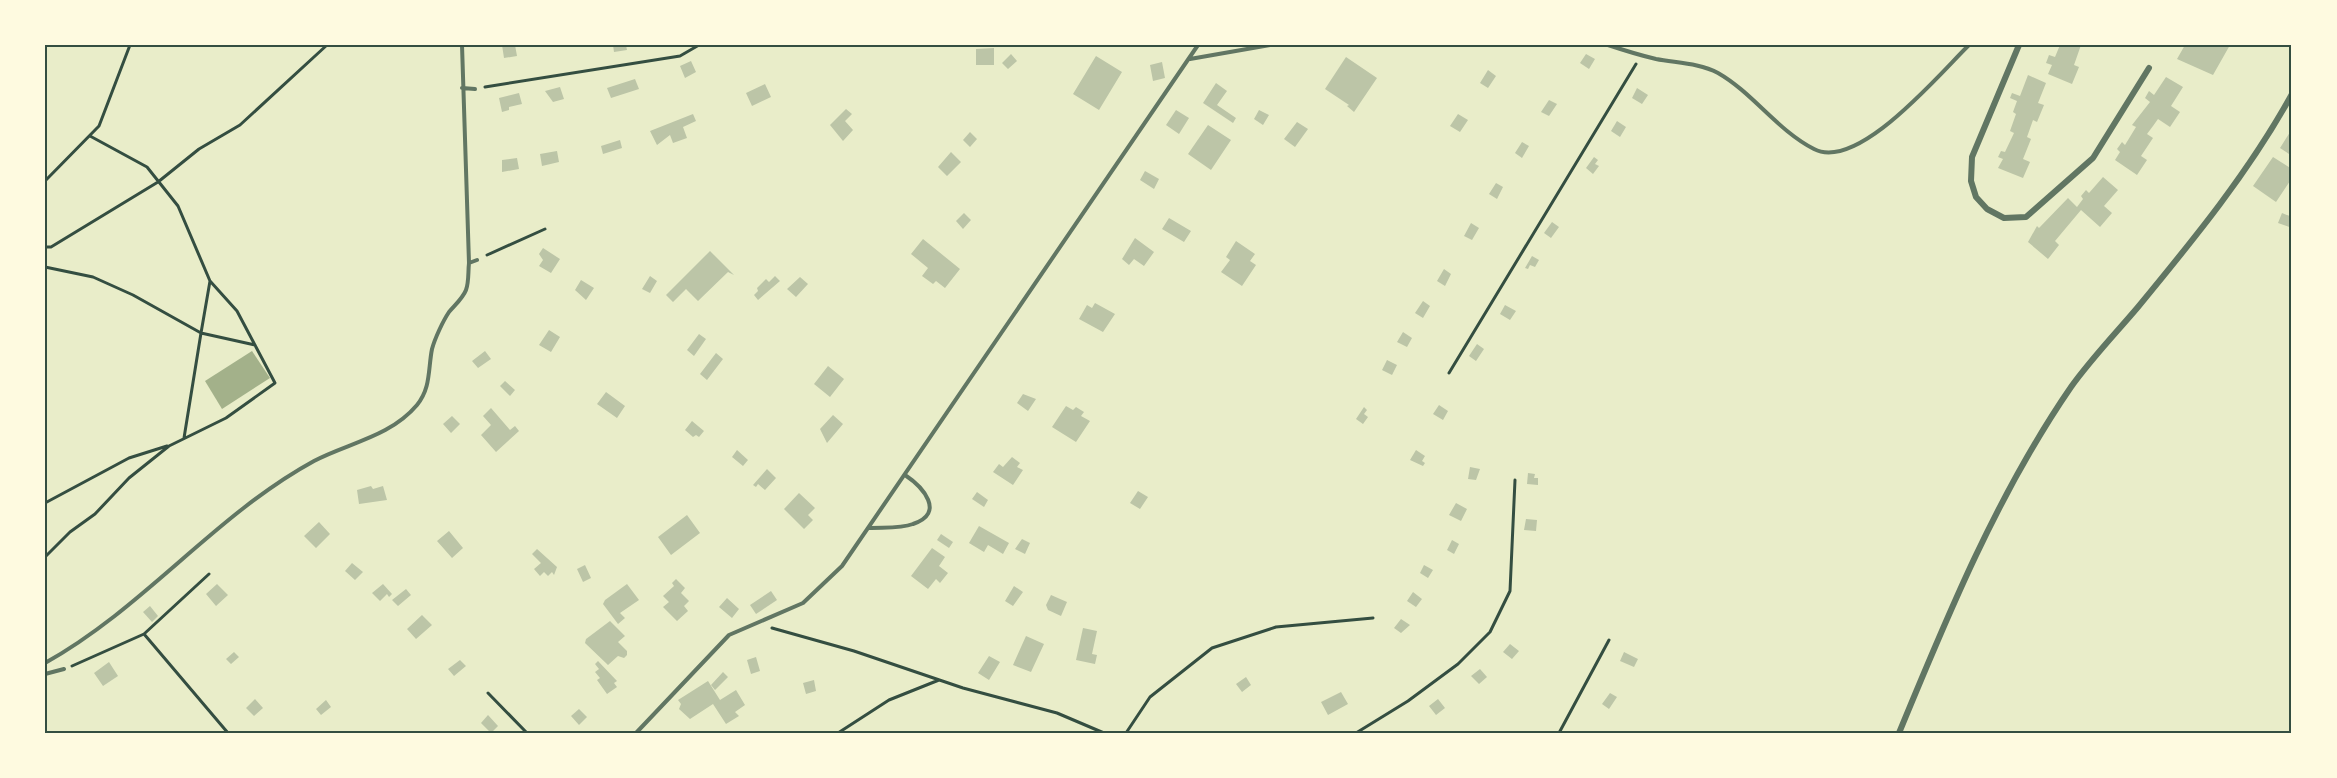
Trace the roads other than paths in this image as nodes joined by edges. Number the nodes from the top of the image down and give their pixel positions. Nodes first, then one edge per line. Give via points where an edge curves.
1 (462, 45) edge
2 (1198, 45) edge
3 (1270, 45) edge
4 (1608, 45) edge
5 (1969, 45) edge
6 (2019, 45) edge
7 (1189, 59) junction
8 (2149, 68) dead end
9 (462, 88) junction
10 (475, 88) road end
11 (2292, 93) edge
12 (477, 260) road end
13 (469, 263) junction
14 (905, 475) junction
15 (869, 528) junction
16 (45, 663) edge
17 (64, 669) road end
18 (45, 674) edge
19 (636, 733) edge
20 (1899, 733) edge

1 - 9 lane
2 - 7 lane
3 - 7 lane
4 - 5 lane via 1714,71 1735,83 1765,114 1815,150 1832,153 1879,132
6 - 8 street via 1972,157 1971,181 1976,197 2004,218 2026,217 2093,158
7 - 14 lane
9 - 10 lane
9 - 13 lane
11 - 20 street via 2235,187 2072,386 2030,451 1941,630
12 - 13 lane
13 - 16 lane via 466,291 448,314 432,349 428,386 417,405 395,425 278,480 126,609
14 - 15 lane
14 - 15 lane via 924,490 929,501 924,519 912,525
15 - 19 lane via 842,566 803,603 729,635
17 - 18 lane

